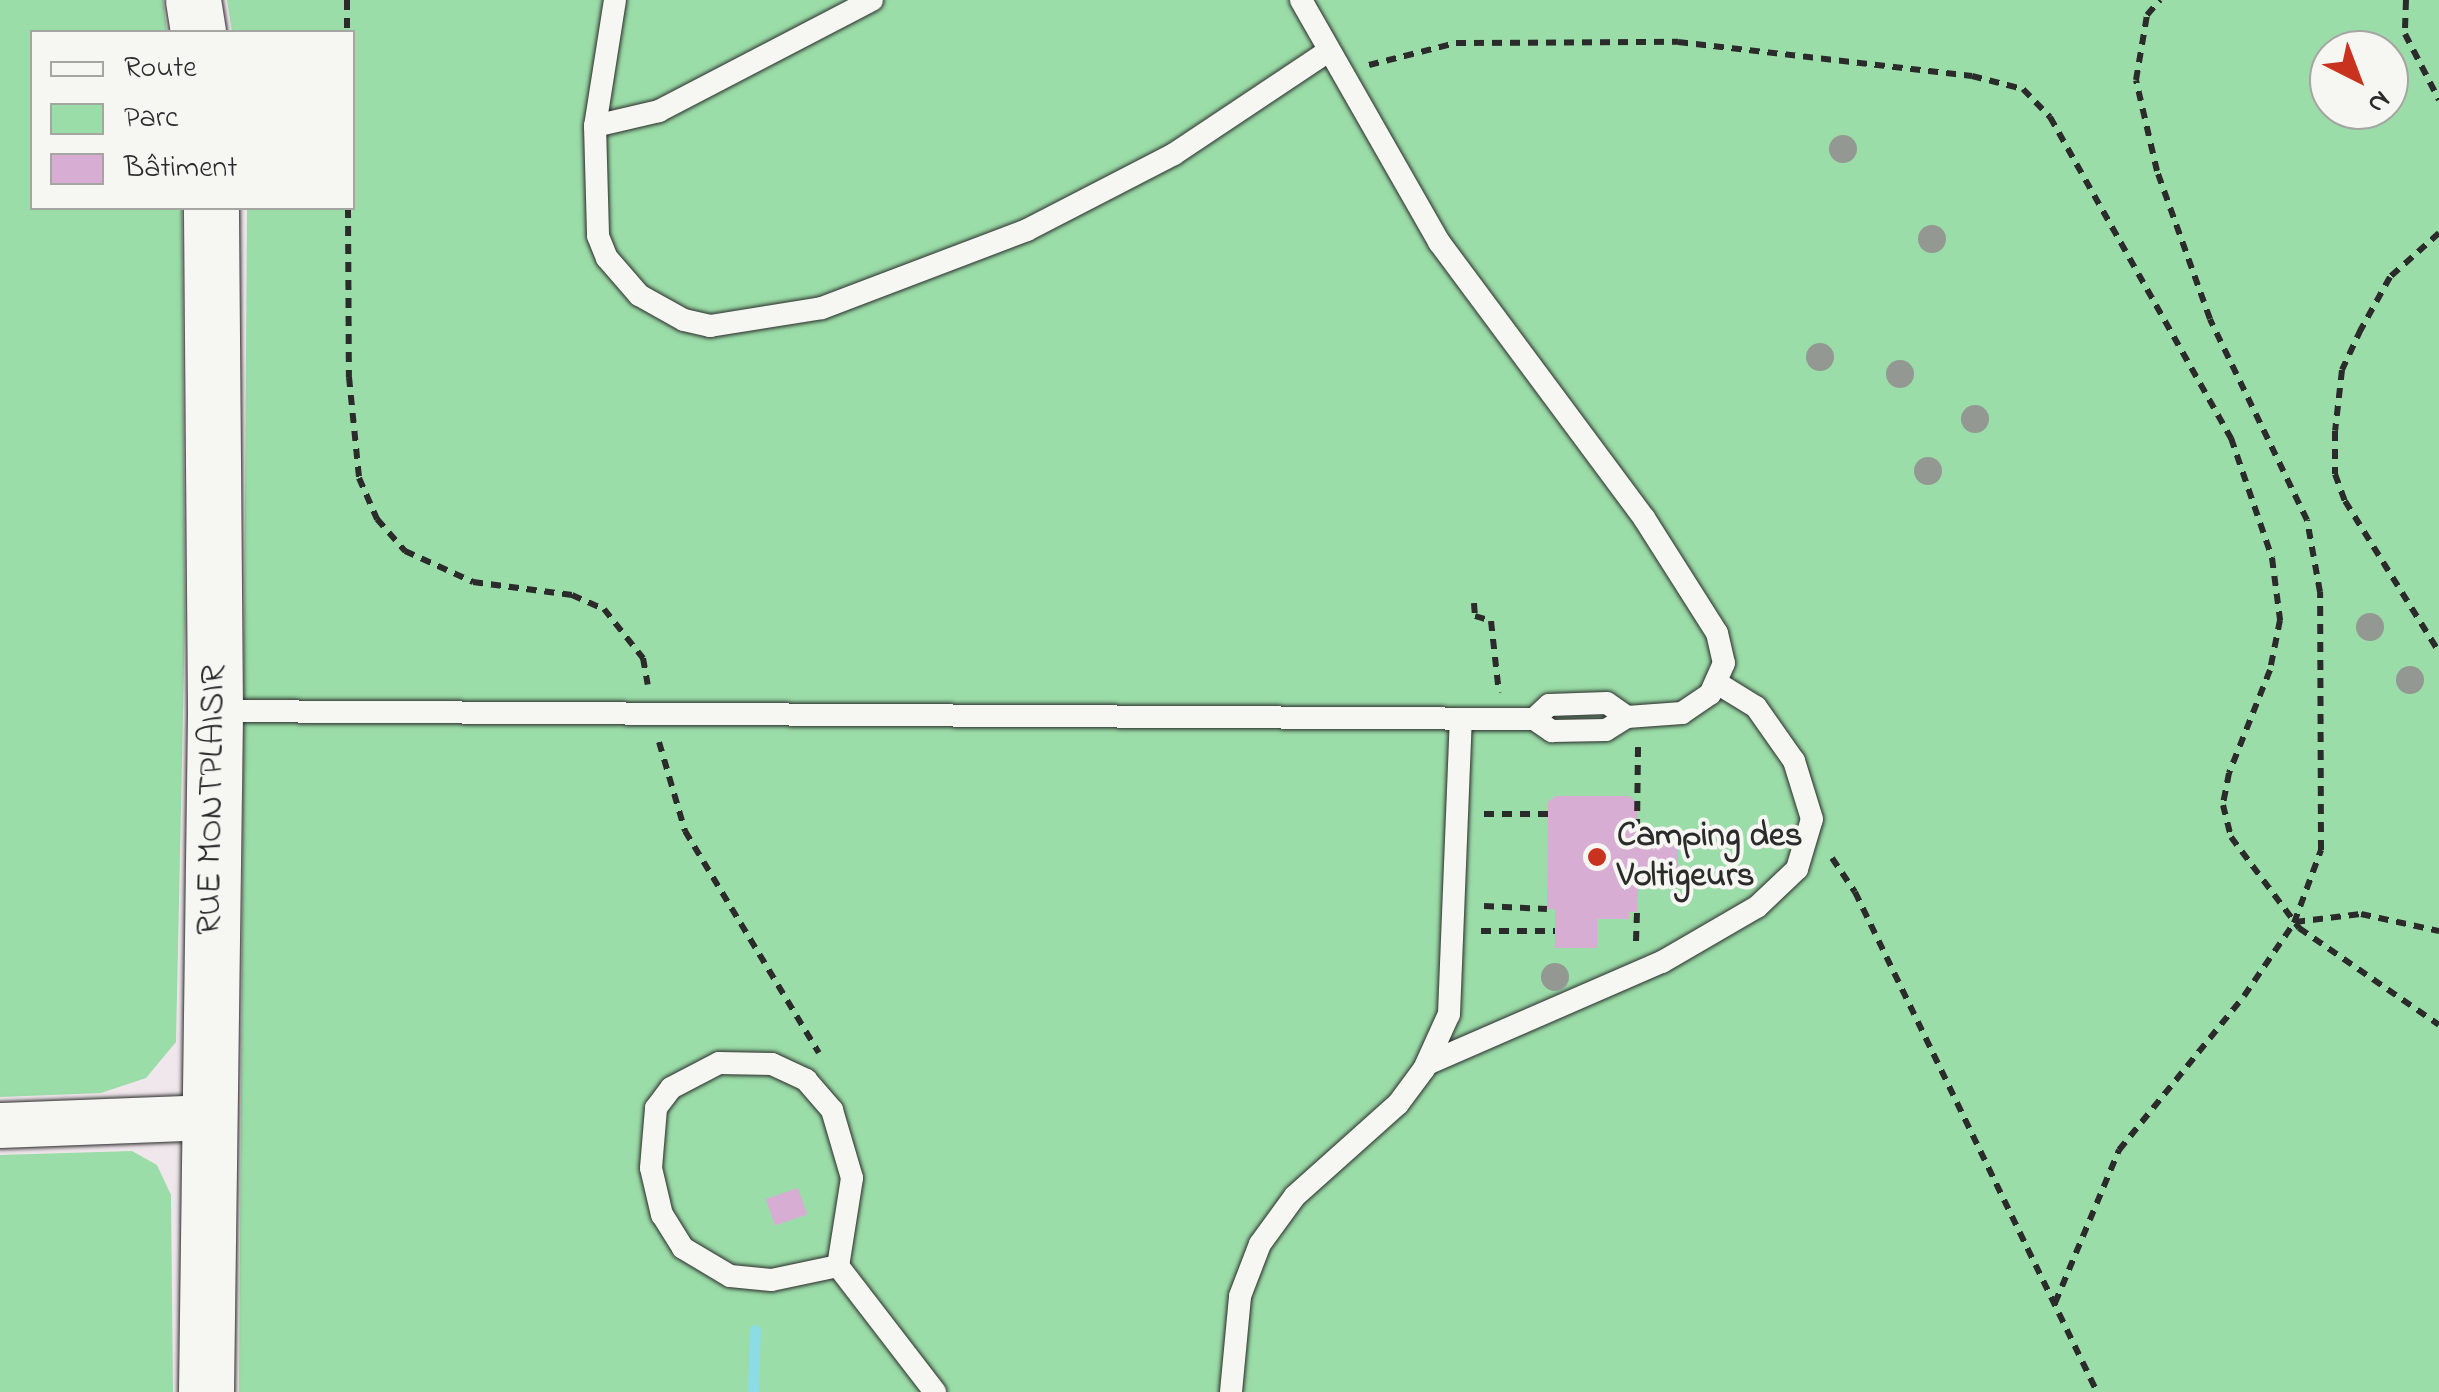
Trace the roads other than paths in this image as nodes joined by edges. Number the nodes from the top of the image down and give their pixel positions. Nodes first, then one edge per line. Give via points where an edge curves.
1 (194, 0) edge
2 (615, 0) edge
3 (872, 0) edge
4 (1301, 0) edge
5 (198, 30) edge
6 (1327, 52) junction
7 (595, 126) junction
8 (211, 210) edge
9 (1716, 683) junction
10 (216, 711) junction
11 (1461, 719) junction
12 (1426, 1064) junction
13 (208, 1117) junction
14 (0, 1126) edge
15 (838, 1266) junction
16 (206, 1392) edge
17 (935, 1392) edge
18 (1232, 1392) edge

1 - 5 street
2 - 7 lane
3 - 7 lane via 658,111
4 - 6 lane
6 - 7 lane via 1174,154 1027,230 888,286 738,326 684,320 656,307 607,258 593,202
6 - 9 lane via 1460,272 1704,608 1724,650
8 - 10 street, RUE MONTPLAISIR
9 - 11 lane via 1682,713 1628,717 1606,730 1552,730 1534,718
9 - 12 lane via 1756,707 1794,761 1811,836 1798,869 1757,907 1560,1010
10 - 11 lane
10 - 13 street, RUE MONTPLAISIR
11 - 12 lane via 1456,981
12 - 18 lane via 1398,1104 1294,1196 1260,1244 1240,1296
13 - 14 street
13 - 16 street, RUE MONTPLAISIR
15 - 15 lane via 852,1178 846,1141 832,1110 806,1080 772,1064 719,1063 671,1088 656,1108 651,1168 662,1215 683,1248 709,1269 771,1280
15 - 17 lane

